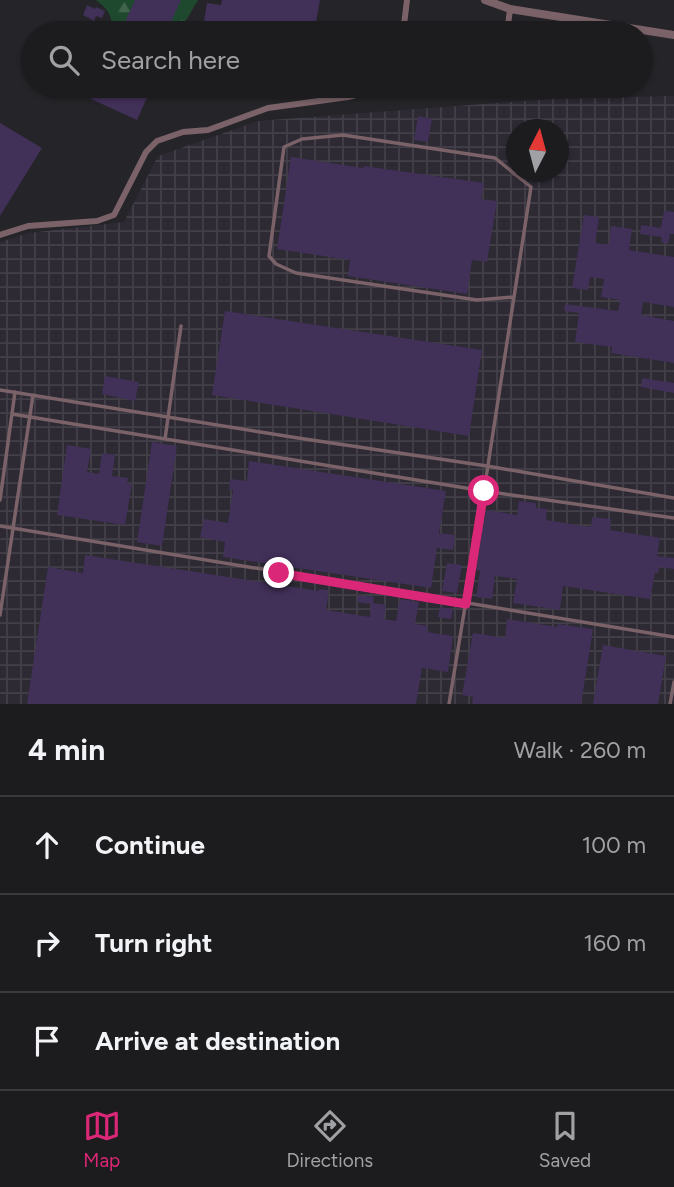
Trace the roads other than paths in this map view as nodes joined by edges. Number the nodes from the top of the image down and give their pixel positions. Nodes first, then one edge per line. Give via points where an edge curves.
1 (407, 0) edge
2 (485, 0) edge
3 (510, 9) junction
4 (404, 21) edge
5 (509, 21) edge
6 (586, 21) edge
7 (653, 32) edge
8 (674, 35) edge
9 (341, 98) edge
10 (0, 235) edge
11 (514, 297) junction
12 (181, 326) dead end
13 (0, 390) edge
14 (15, 392) junction
15 (33, 395) junction
16 (12, 414) junction
17 (30, 417) junction
18 (168, 417) junction
19 (165, 439) junction
20 (488, 466) junction
21 (484, 491) junction
22 (674, 498) edge
23 (0, 500) edge
24 (674, 518) edge
25 (0, 526) edge
26 (13, 528) junction
27 (466, 604) junction
28 (0, 615) edge
29 (674, 637) edge
30 (674, 682) edge
31 (449, 704) edge
32 (670, 704) edge

1 - 4 street
2 - 3 street
3 - 5 street
3 - 6 street
7 - 8 street
9 - 10 street via 268,108 208,130 157,141 146,152 114,215 97,221 27,226
11 - 11 lane via 477,300 296,273 276,264 269,256 284,147 302,139 342,135 495,158 531,187
11 - 20 lane
12 - 18 lane
13 - 14 lane
14 - 15 lane
14 - 16 lane
15 - 17 lane
15 - 18 lane
16 - 17 lane
16 - 23 lane
17 - 19 lane
17 - 26 lane
18 - 19 lane
18 - 20 lane
19 - 21 lane
20 - 21 lane
20 - 22 lane
21 - 24 lane
21 - 27 lane
25 - 26 lane
26 - 27 lane
26 - 28 lane
27 - 29 lane
27 - 31 lane
30 - 32 lane

